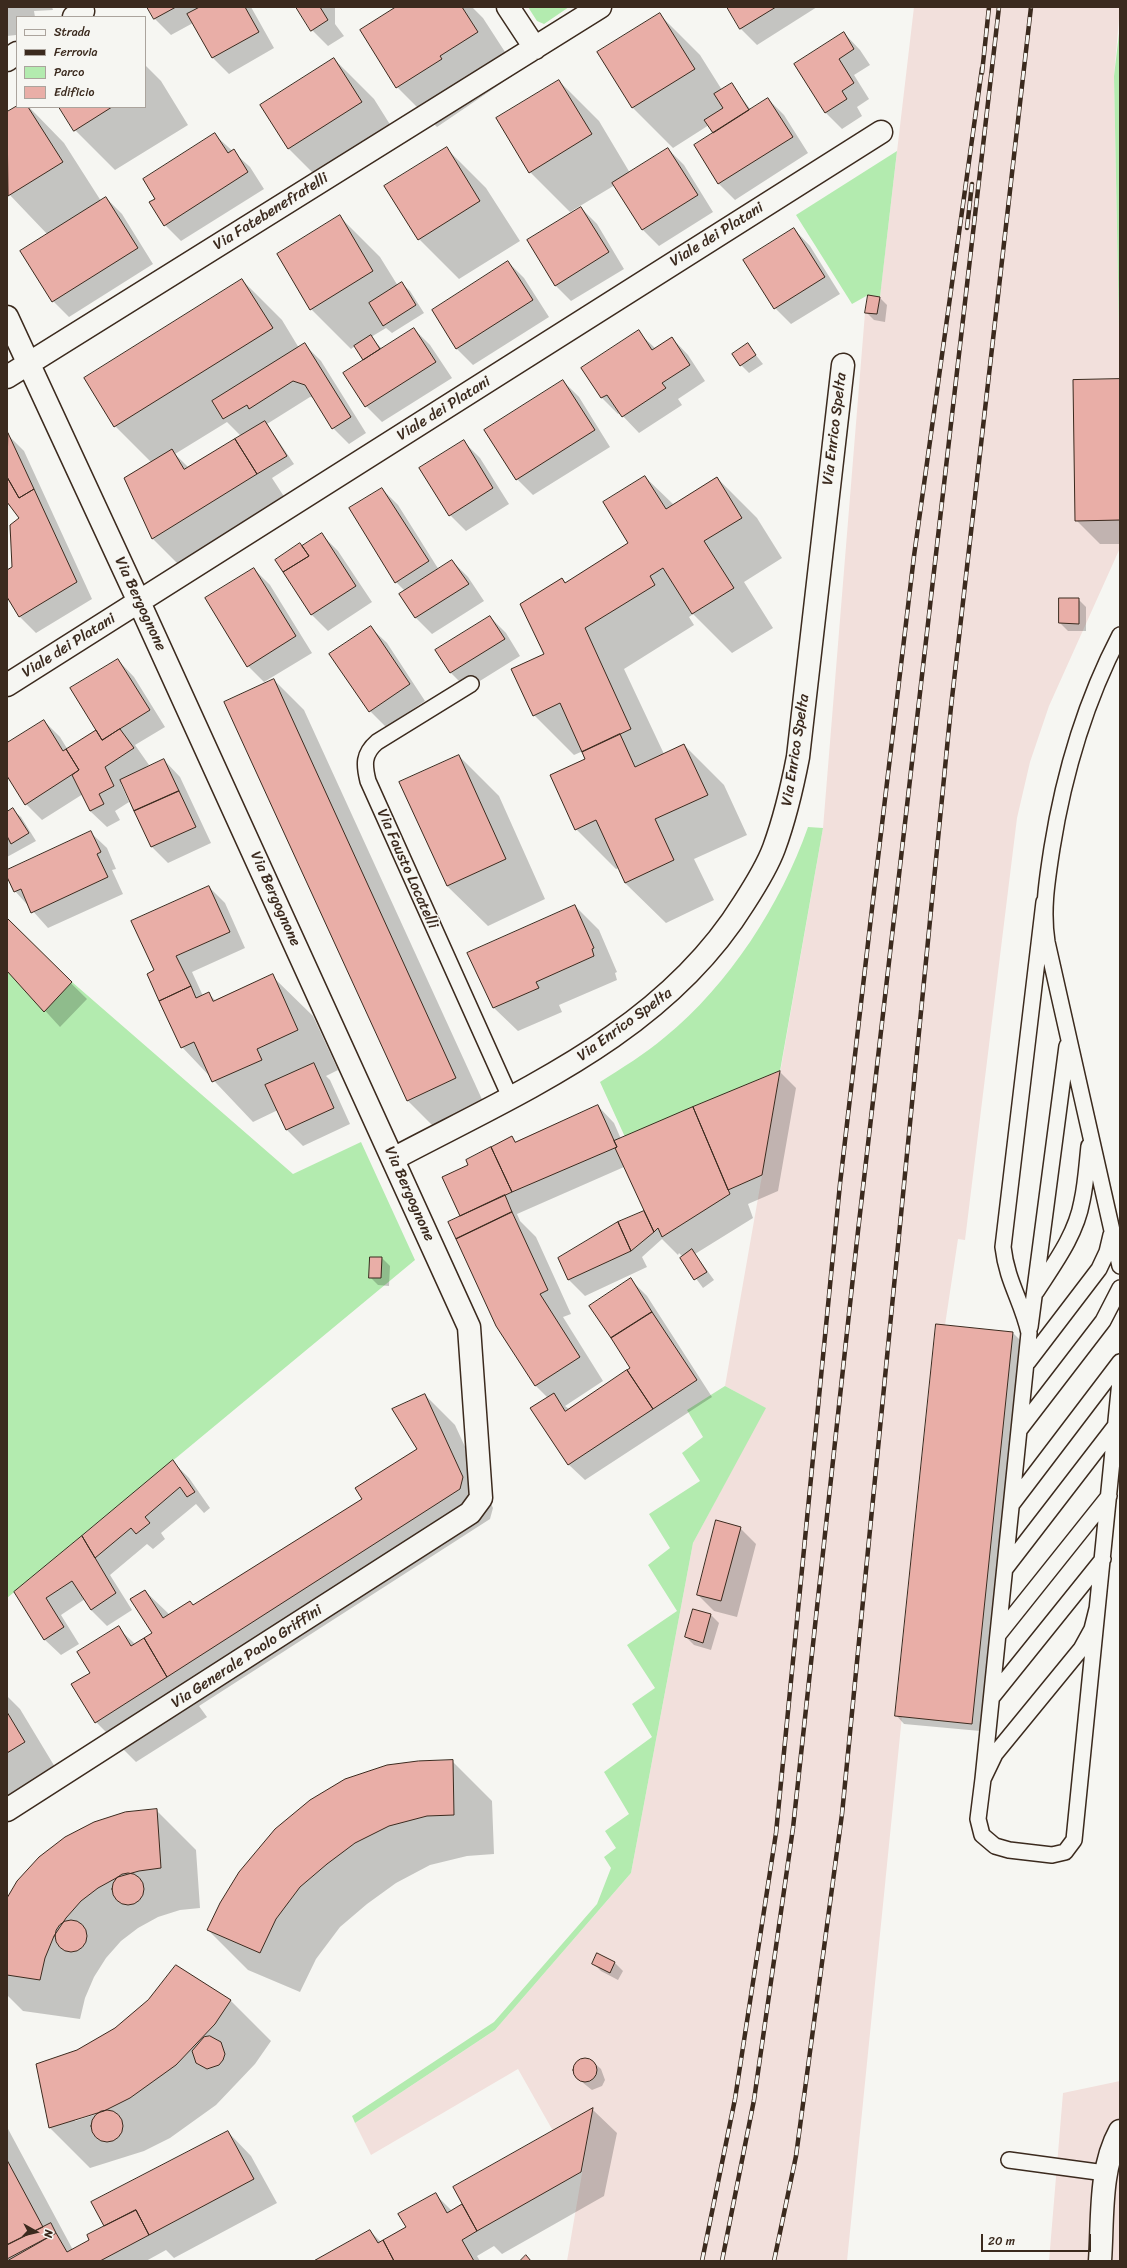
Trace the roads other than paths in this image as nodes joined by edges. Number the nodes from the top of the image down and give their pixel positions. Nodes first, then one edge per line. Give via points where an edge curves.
1 (508, 7) edge
2 (600, 7) edge
3 (535, 48) junction
4 (16, 54) edge
5 (7, 60) edge
6 (880, 132) dead end
7 (7, 317) edge
8 (28, 364) junction
9 (843, 365) dead end
10 (7, 377) edge
11 (140, 602) junction
12 (1120, 634) edge
13 (471, 684) dead end
14 (7, 685) edge
15 (1044, 902) junction
16 (1068, 1035) junction
17 (510, 1097) junction
18 (1090, 1133) junction
19 (393, 1159) junction
20 (1112, 1230) junction
21 (1120, 1266) edge
22 (1120, 1288) edge
23 (1034, 1295) junction
24 (1029, 1333) junction
25 (1028, 1362) junction
26 (1120, 1362) edge
27 (1120, 1381) edge
28 (1116, 1425) junction
29 (1020, 1430) junction
30 (1109, 1496) junction
31 (481, 1498) joint
32 (1012, 1504) junction
33 (1103, 1559) junction
34 (1005, 1568) junction
35 (1098, 1609) junction
36 (998, 1635) junction
37 (992, 1697) junction
38 (982, 1779) junction
39 (7, 1810) edge
40 (1120, 2131) edge
41 (1010, 2160) dead end
42 (1105, 2173) junction
43 (1100, 2261) edge

1 - 3 street
2 - 3 street, Via Fatebenefratelli
3 - 8 street, Via Fatebenefratelli
4 - 5 street
6 - 11 street, Viale dei Platani
7 - 8 street, Via Bergognone
8 - 10 street, Via Fatebenefratelli
8 - 11 street, Via Bergognone
9 - 17 street, Via Enrico Spelta via 798,757 788,807 774,849 731,925 673,990 612,1038 573,1063
11 - 14 street, Viale dei Platani
11 - 19 street, Via Bergognone
12 - 15 lane via 1088,704 1074,746 1060,799
13 - 17 lane, Via Fausto Locatelli via 377,742 365,756 365,768 368,781
15 - 16 lane via 1047,942
15 - 24 lane via 1004,1247 1005,1266
16 - 18 lane
16 - 23 lane
17 - 19 street, Via Enrico Spelta
18 - 20 lane
18 - 23 lane via 1082,1202 1076,1223
19 - 31 street, Via Bergognone via 469,1327
20 - 21 lane
20 - 25 lane via 1107,1252 1099,1269
22 - 29 lane via 1103,1321
23 - 24 lane
24 - 25 lane
25 - 29 lane
26 - 32 lane
27 - 28 lane
28 - 30 lane
28 - 34 lane
29 - 32 lane
30 - 33 lane
30 - 36 lane
31 - 39 street, Via Generale Paolo Griffini via 470,1513
32 - 34 lane
33 - 35 lane
33 - 37 lane
34 - 36 lane
35 - 38 lane via 1092,1629 1081,1650 995,1754
35 - 38 lane via 1074,1840 1065,1852 1052,1855 1009,1850 995,1846 982,1835 978,1819
36 - 37 lane
37 - 38 lane
40 - 42 street
41 - 42 lane
42 - 43 street

